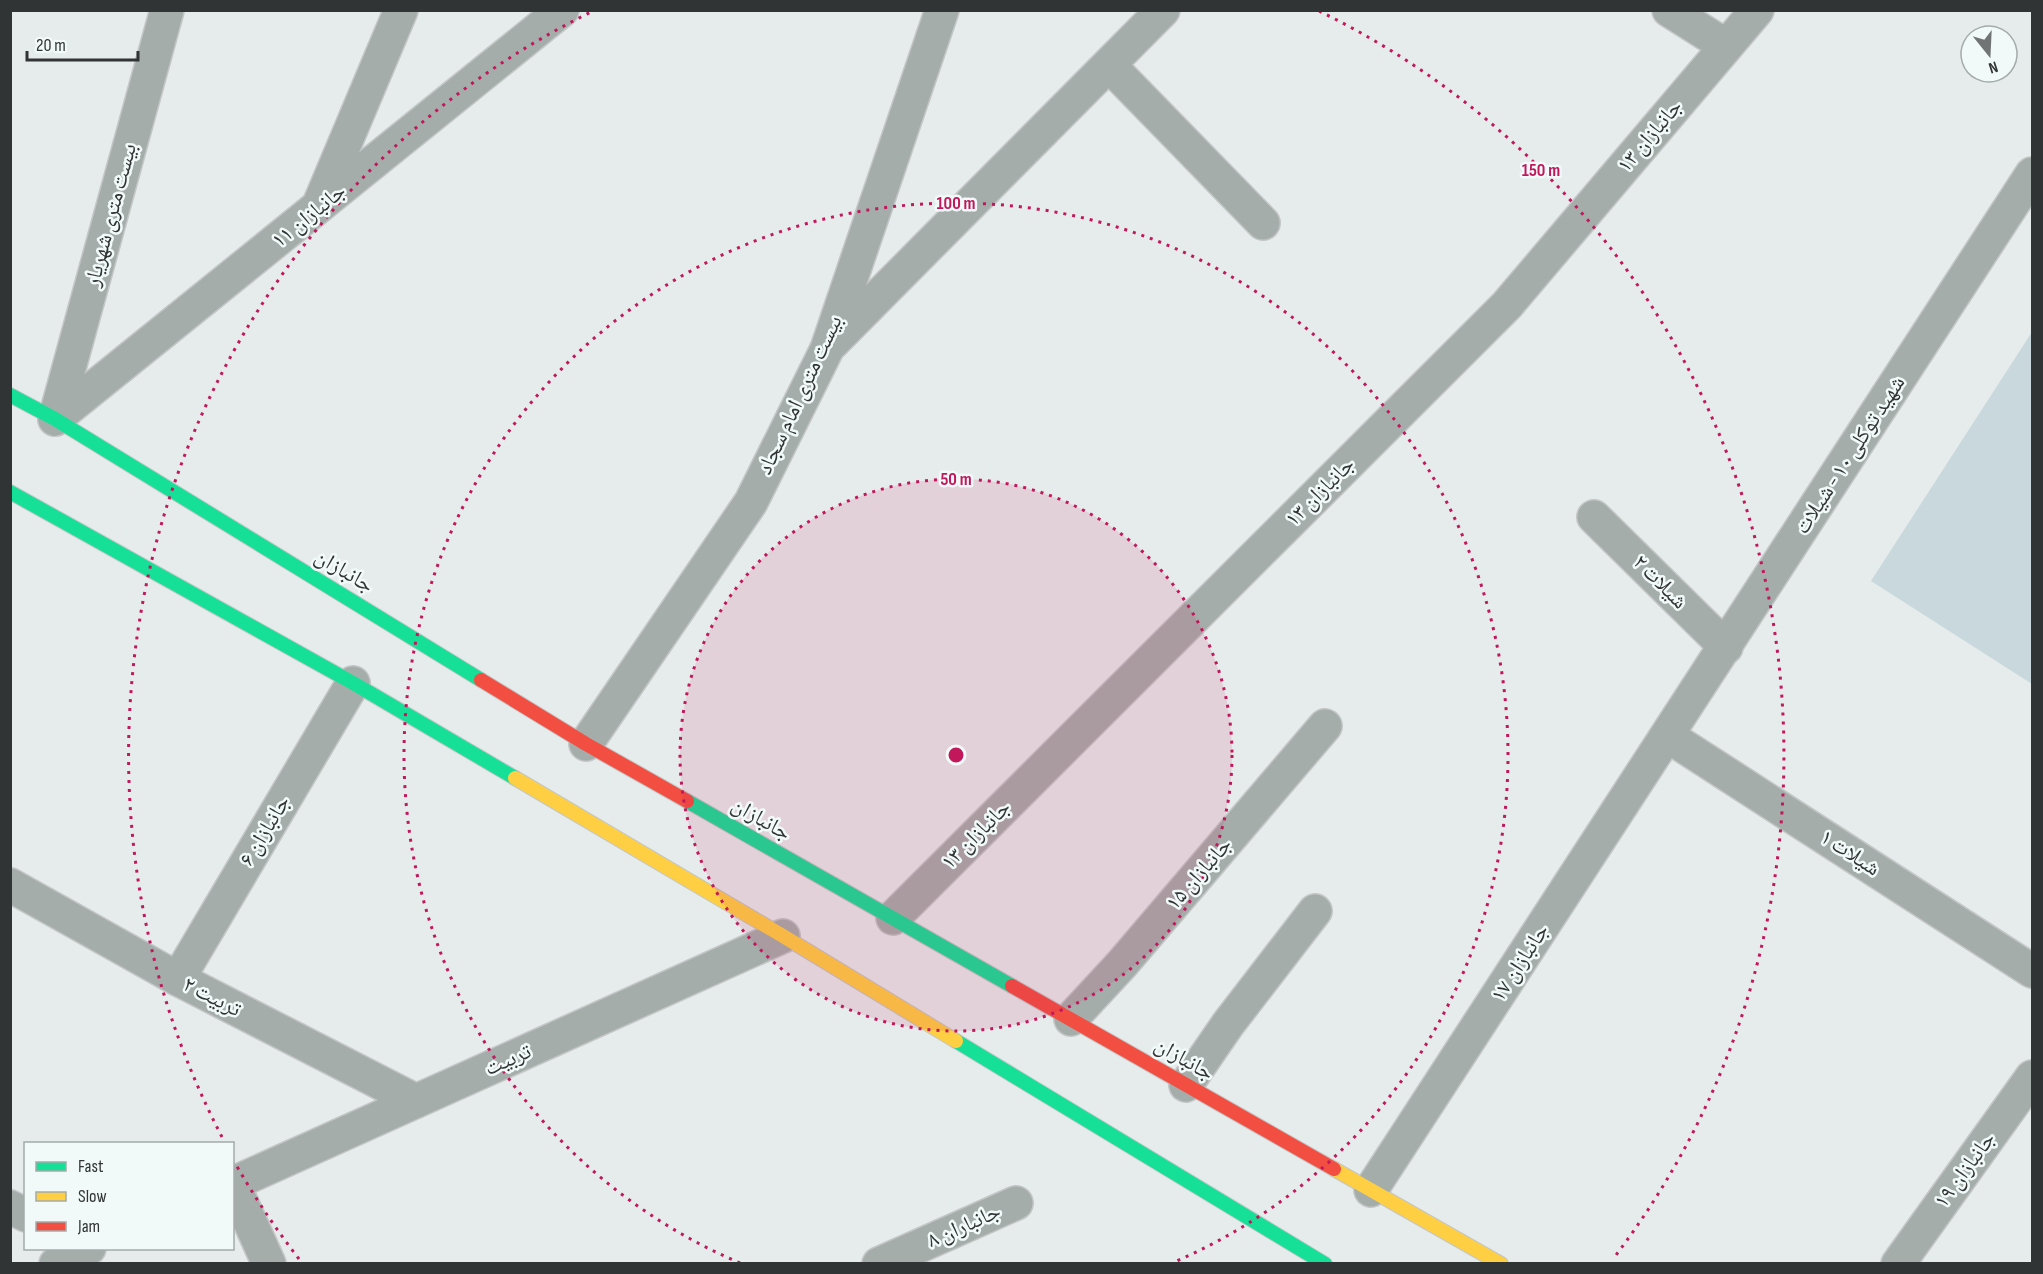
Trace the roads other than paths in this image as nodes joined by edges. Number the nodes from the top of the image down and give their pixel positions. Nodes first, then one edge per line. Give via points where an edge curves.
1 (167, 10) edge
2 (401, 10) edge
3 (562, 10) edge
4 (942, 10) edge
5 (1163, 10) edge
6 (1669, 10) edge
7 (1757, 10) edge
8 (1726, 46) junction
9 (1109, 65) junction
10 (2032, 174) edge
11 (317, 210) junction
12 (1263, 223) dead end
13 (827, 349) junction
14 (10, 395) edge
15 (55, 419) junction
16 (10, 492) edge
17 (1594, 517) dead end
18 (1726, 647) junction
19 (353, 683) junction
20 (1325, 726) dead end
21 (1668, 736) junction
22 (586, 744) junction
23 (10, 885) edge
24 (1315, 911) dead end
25 (893, 918) junction
26 (783, 936) junction
27 (2032, 971) edge
28 (177, 979) junction
29 (1071, 1019) junction
30 (2032, 1077) edge
31 (1186, 1085) junction
32 (416, 1101) junction
33 (234, 1184) edge
34 (234, 1186) edge
35 (1371, 1190) junction
36 (1016, 1203) dead end
37 (10, 1208) edge
38 (24, 1214) edge
39 (86, 1250) edge
40 (56, 1263) edge
41 (270, 1263) edge
42 (879, 1263) edge
43 (1325, 1263) edge
44 (1501, 1263) edge
45 (1898, 1263) edge

1 - 15 street, بیست متری شهریار
2 - 11 street
3 - 11 street, جانبازان ۱۱
4 - 13 street, بیست متری امام سجاد
5 - 9 street
6 - 8 street
7 - 8 street, جانبازان ۱۳
8 - 25 street, جانبازان ۱۳ via 1507,305
9 - 12 street
9 - 13 street
10 - 18 street, شهید توکلی ۱۰ - شیلات
11 - 15 street, جانبازان ۱۱
13 - 22 street, بیست متری امام سجاد via 751,502
14 - 15 main road, جانبازان
15 - 22 main road, جانبازان
16 - 19 main road
17 - 18 street, شیلات ۲
18 - 21 street, شهید توکلی ۱۰ - شیلات
19 - 26 main road
19 - 28 street, جانبازان ۶
20 - 29 street, جانبازان ۱۵
21 - 27 street, شیلات ۱
21 - 35 street, جانبازان ۱۷
22 - 25 main road, جانبازان
23 - 28 street, تربیت ۲
24 - 31 street
25 - 29 main road, جانبازان
26 - 32 street, تربیت
26 - 43 main road
28 - 32 street, تربیت ۲
29 - 31 main road, جانبازان
30 - 45 street, جانبازان ۱۹
31 - 35 main road, جانبازان
32 - 33 street, تربیت
34 - 41 street
35 - 44 main road, جانبازان
36 - 42 street, جانباران ۸
37 - 38 street
39 - 40 street

